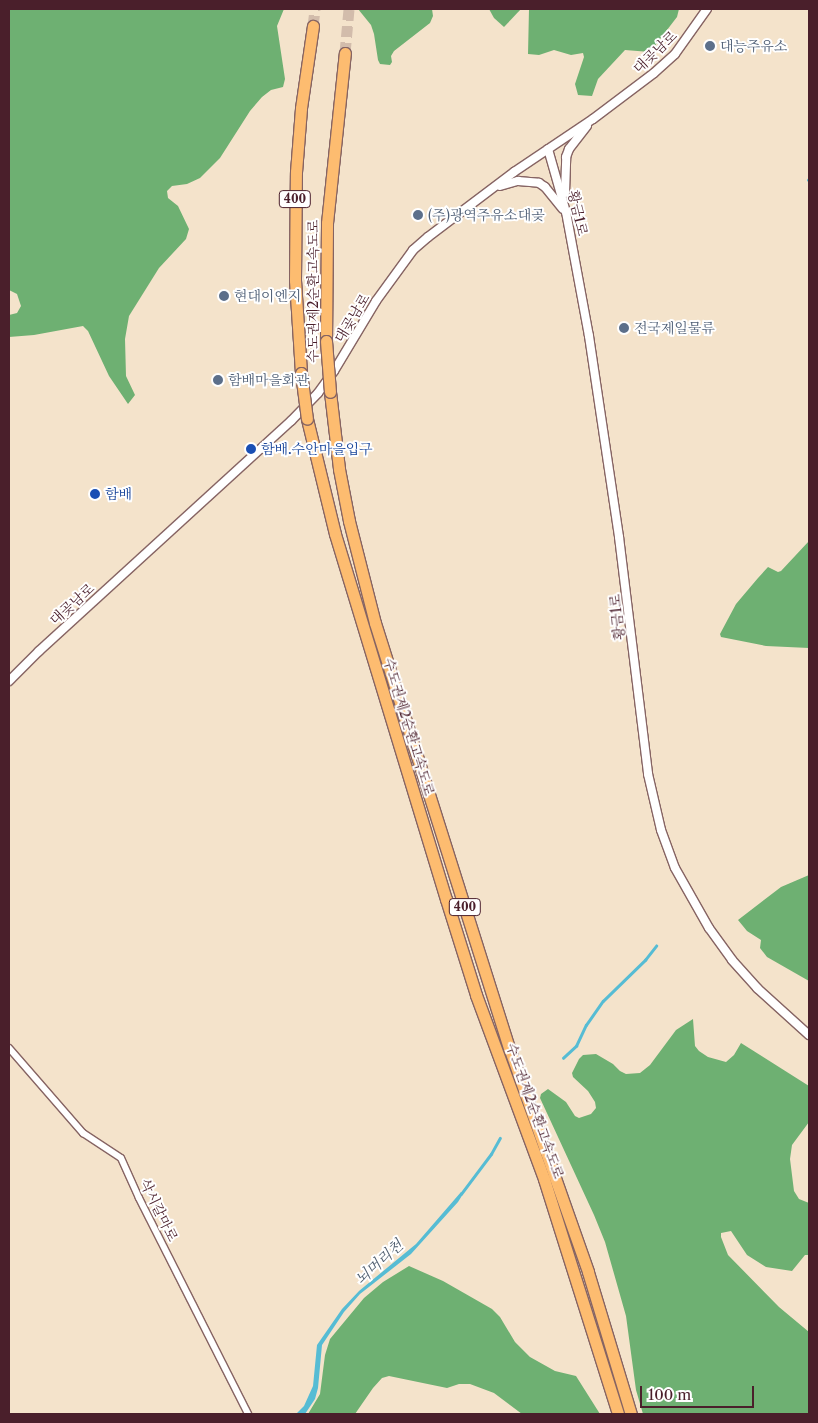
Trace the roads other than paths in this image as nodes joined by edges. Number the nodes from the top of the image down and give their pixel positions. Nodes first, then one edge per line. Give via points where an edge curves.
1 (707, 9) edge
2 (313, 26) tunnel mouth
3 (345, 53) tunnel mouth
4 (593, 119) junction
5 (548, 149) junction
6 (495, 187) junction
7 (566, 212) junction
8 (9, 681) edge
9 (809, 1035) edge
10 (9, 1048) edge
11 (248, 1414) edge
12 (618, 1414) edge
13 (632, 1414) edge

1 - 4 street, 대곶남로 via 688,38 664,64
2 - 12 highway, 수도권제2순환고속도로 / 400, bridge via 296,172 295,280 307,418 335,534 446,899 476,995 544,1179
3 - 13 highway, 수도권제2순환고속도로 / 400, bridge via 327,223 326,340 338,460 349,521 375,623 510,1050 588,1272
4 - 5 street, 대곶남로
4 - 7 street via 568,149
5 - 6 street, 대곶남로
5 - 7 street, 황금1로
6 - 7 street via 518,181 539,183
6 - 8 street, 대곶남로 via 413,250 376,302 334,371 291,421
7 - 9 street, 황금1로 via 620,537 648,774 661,830 675,868 720,944 757,988
10 - 11 street, 삭시갈마로 via 83,1134 121,1158

